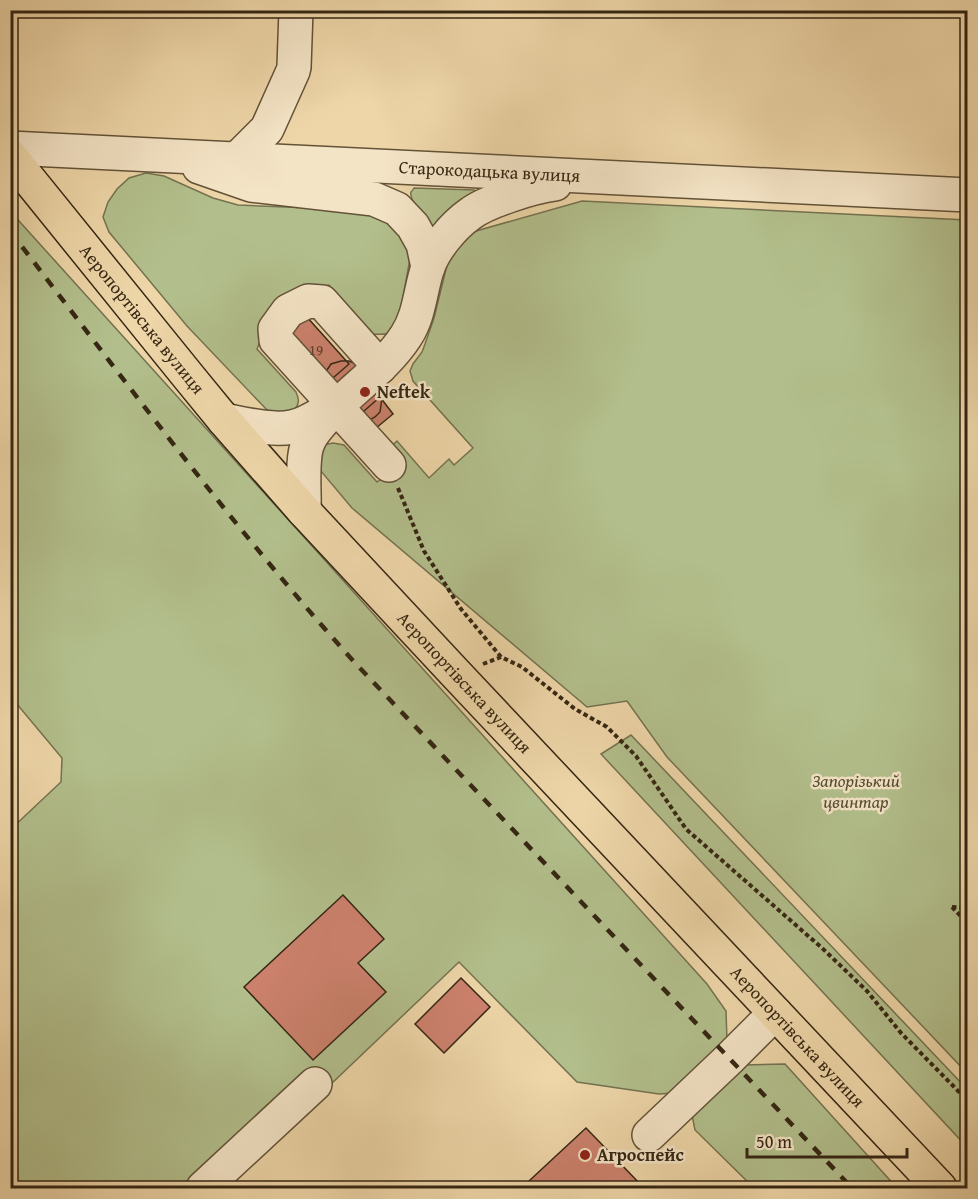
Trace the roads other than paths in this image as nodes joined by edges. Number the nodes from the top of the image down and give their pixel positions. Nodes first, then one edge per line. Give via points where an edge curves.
1 (296, 10) edge
2 (10, 148) edge
3 (10, 156) edge
4 (167, 156) junction
5 (237, 159) junction
6 (595, 177) junction
7 (968, 195) edge
8 (428, 267) junction
9 (380, 367) junction
10 (336, 406) junction
11 (224, 420) junction
12 (389, 465) road end
13 (304, 511) junction
14 (775, 1013) junction
15 (315, 1084) dead end
16 (649, 1136) dead end
17 (203, 1188) edge
18 (940, 1188) edge

1 - 5 street via 293,71 267,129
2 - 4 street, Старокодацька вулиця
3 - 11 main road, Аеропортівська вулиця
4 - 5 street, Старокодацька вулиця
4 - 8 street via 250,185 374,199 397,209 414,226
5 - 6 street, Старокодацька вулиця
6 - 7 street, Старокодацька вулиця
6 - 8 street via 542,186 470,214 439,245
8 - 9 street via 413,322 394,353
9 - 10 street
9 - 10 street via 322,302 308,301 288,310 275,329 276,340
10 - 11 street via 290,427
10 - 12 street
10 - 13 street via 308,444
11 - 13 main road, Аеропортівська вулиця
13 - 14 main road, Аеропортівська вулиця
14 - 16 street
14 - 18 main road, Аеропортівська вулиця
15 - 17 street

